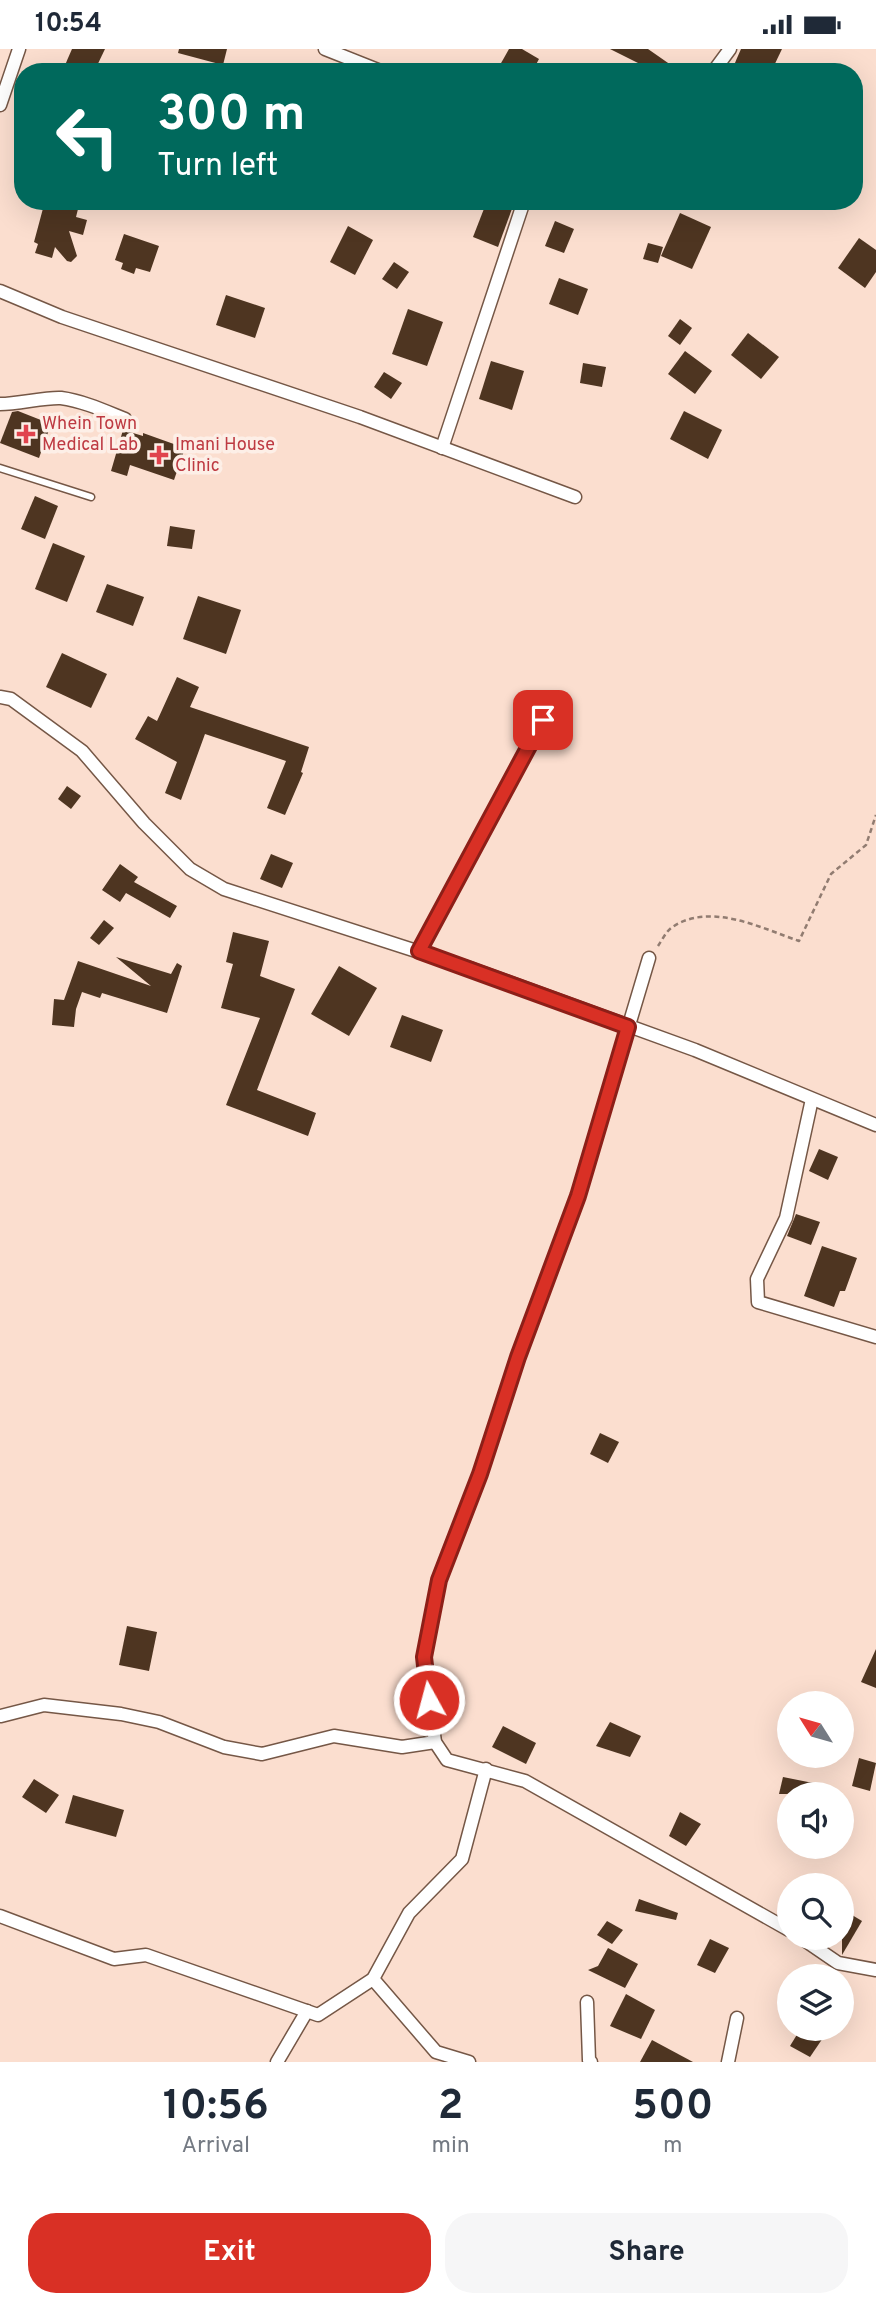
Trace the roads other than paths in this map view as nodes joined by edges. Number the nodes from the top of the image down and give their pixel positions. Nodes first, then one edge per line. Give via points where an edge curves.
1 (325, 49) edge
2 (360, 63) edge
3 (14, 64) edge
4 (0, 105) edge
5 (521, 210) edge
6 (0, 291) edge
7 (0, 404) edge
8 (125, 419) dead end
9 (442, 448) junction
10 (0, 468) edge
11 (91, 497) dead end
12 (575, 497) dead end
13 (0, 697) edge
14 (543, 720) dead end
15 (419, 951) junction
16 (649, 958) road end
17 (628, 1027) junction
18 (812, 1099) junction
19 (876, 1125) edge
20 (876, 1337) edge
21 (1, 1716) edge
22 (435, 1742) junction
23 (486, 1769) junction
24 (0, 1916) edge
25 (777, 1923) edge
26 (819, 1950) edge
27 (876, 1970) edge
28 (373, 1979) junction
29 (587, 2002) dead end
30 (307, 2011) junction
31 (737, 2018) dead end
32 (277, 2062) edge
33 (469, 2062) edge
34 (591, 2062) edge
35 (729, 2062) edge

1 - 2 street
3 - 4 street
5 - 9 street
6 - 9 street via 62,317
7 - 8 street via 60,398
9 - 12 street
10 - 11 lane
13 - 15 street via 11,699 82,751 190,869 224,889
14 - 15 street
15 - 17 street
16 - 17 street
17 - 18 street
17 - 22 street via 578,1196 439,1580 424,1657
18 - 19 street
18 - 20 street via 786,1218 757,1279 758,1301
21 - 22 street via 44,1705 121,1714 159,1722 224,1747 262,1754 334,1736 402,1747
22 - 23 street via 447,1760
23 - 25 street via 525,1781
23 - 28 street via 462,1859 409,1913
24 - 30 street via 114,1959 146,1955
26 - 27 street via 838,1963
28 - 30 street via 318,2015
28 - 33 street via 436,2052
29 - 34 street
30 - 32 street
31 - 35 street

